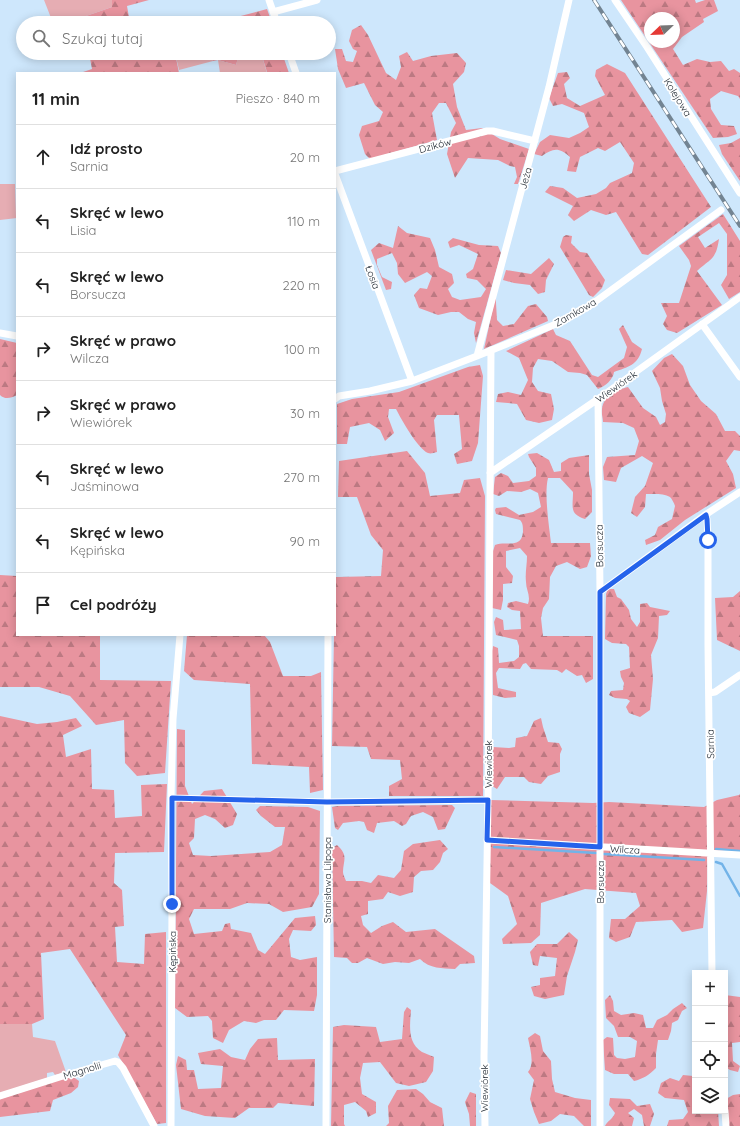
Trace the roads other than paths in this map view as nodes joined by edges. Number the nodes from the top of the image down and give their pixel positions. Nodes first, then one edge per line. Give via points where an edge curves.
1 (269, 0) edge
2 (317, 0) edge
3 (569, 0) edge
4 (615, 0) edge
5 (273, 12) junction
6 (274, 16) edge
7 (291, 60) edge
8 (296, 72) edge
9 (534, 141) junction
10 (336, 173) edge
11 (336, 176) edge
12 (740, 194) edge
13 (721, 210) dead end
14 (740, 297) edge
15 (702, 324) junction
16 (0, 333) edge
17 (16, 336) edge
18 (491, 350) junction
19 (477, 356) junction
20 (740, 377) edge
21 (412, 380) junction
22 (336, 398) edge
23 (598, 399) junction
24 (490, 473) junction
25 (740, 492) edge
26 (706, 515) junction
27 (600, 592) junction
28 (180, 636) edge
29 (328, 636) edge
30 (740, 675) edge
31 (709, 693) junction
32 (172, 798) junction
33 (488, 800) junction
34 (327, 802) junction
35 (487, 840) junction
36 (600, 847) junction
37 (711, 854) junction
38 (740, 855) edge
39 (712, 970) edge
40 (0, 1096) edge
41 (725, 1114) edge
42 (154, 1126) edge
43 (171, 1126) edge
44 (326, 1126) edge
45 (484, 1126) edge
46 (600, 1126) edge
47 (726, 1126) edge

1 - 5 street
2 - 5 street
3 - 9 street, Jeża
4 - 12 street, Kolejowa
5 - 6 street
7 - 8 street
9 - 10 street, Dzików via 488,131
9 - 19 street, Jeża
11 - 21 street, Łosia
13 - 18 street, Zamkowa via 588,307 561,322
14 - 15 street, Wiewiórek
15 - 20 street
15 - 23 street, Wiewiórek
16 - 17 street
18 - 19 street, Zamkowa
18 - 24 street, Wiewiórek
19 - 21 street, Zamkowa
21 - 22 street
23 - 24 street, Wiewiórek
23 - 27 street, Borsucza
24 - 33 street, Wiewiórek
25 - 26 street
26 - 27 street
26 - 31 street, Sarnia
27 - 36 street, Borsucza
28 - 32 street, Kępińska via 173,719
29 - 34 street, Stanisława Lilpopa
30 - 31 street via 715,692
31 - 37 street, Sarnia
32 - 34 street
32 - 43 street, Kępińska
33 - 34 street
33 - 35 street, Wiewiórek
34 - 44 street, Stanisława Lilpopa
35 - 36 street, Wilcza
35 - 45 street, Wiewiórek
36 - 37 street, Wilcza
36 - 46 street, Borsucza
37 - 38 street, Wilcza
37 - 39 street, Sarnia
40 - 42 street, Magnolii via 115,1061 123,1068
41 - 47 street

